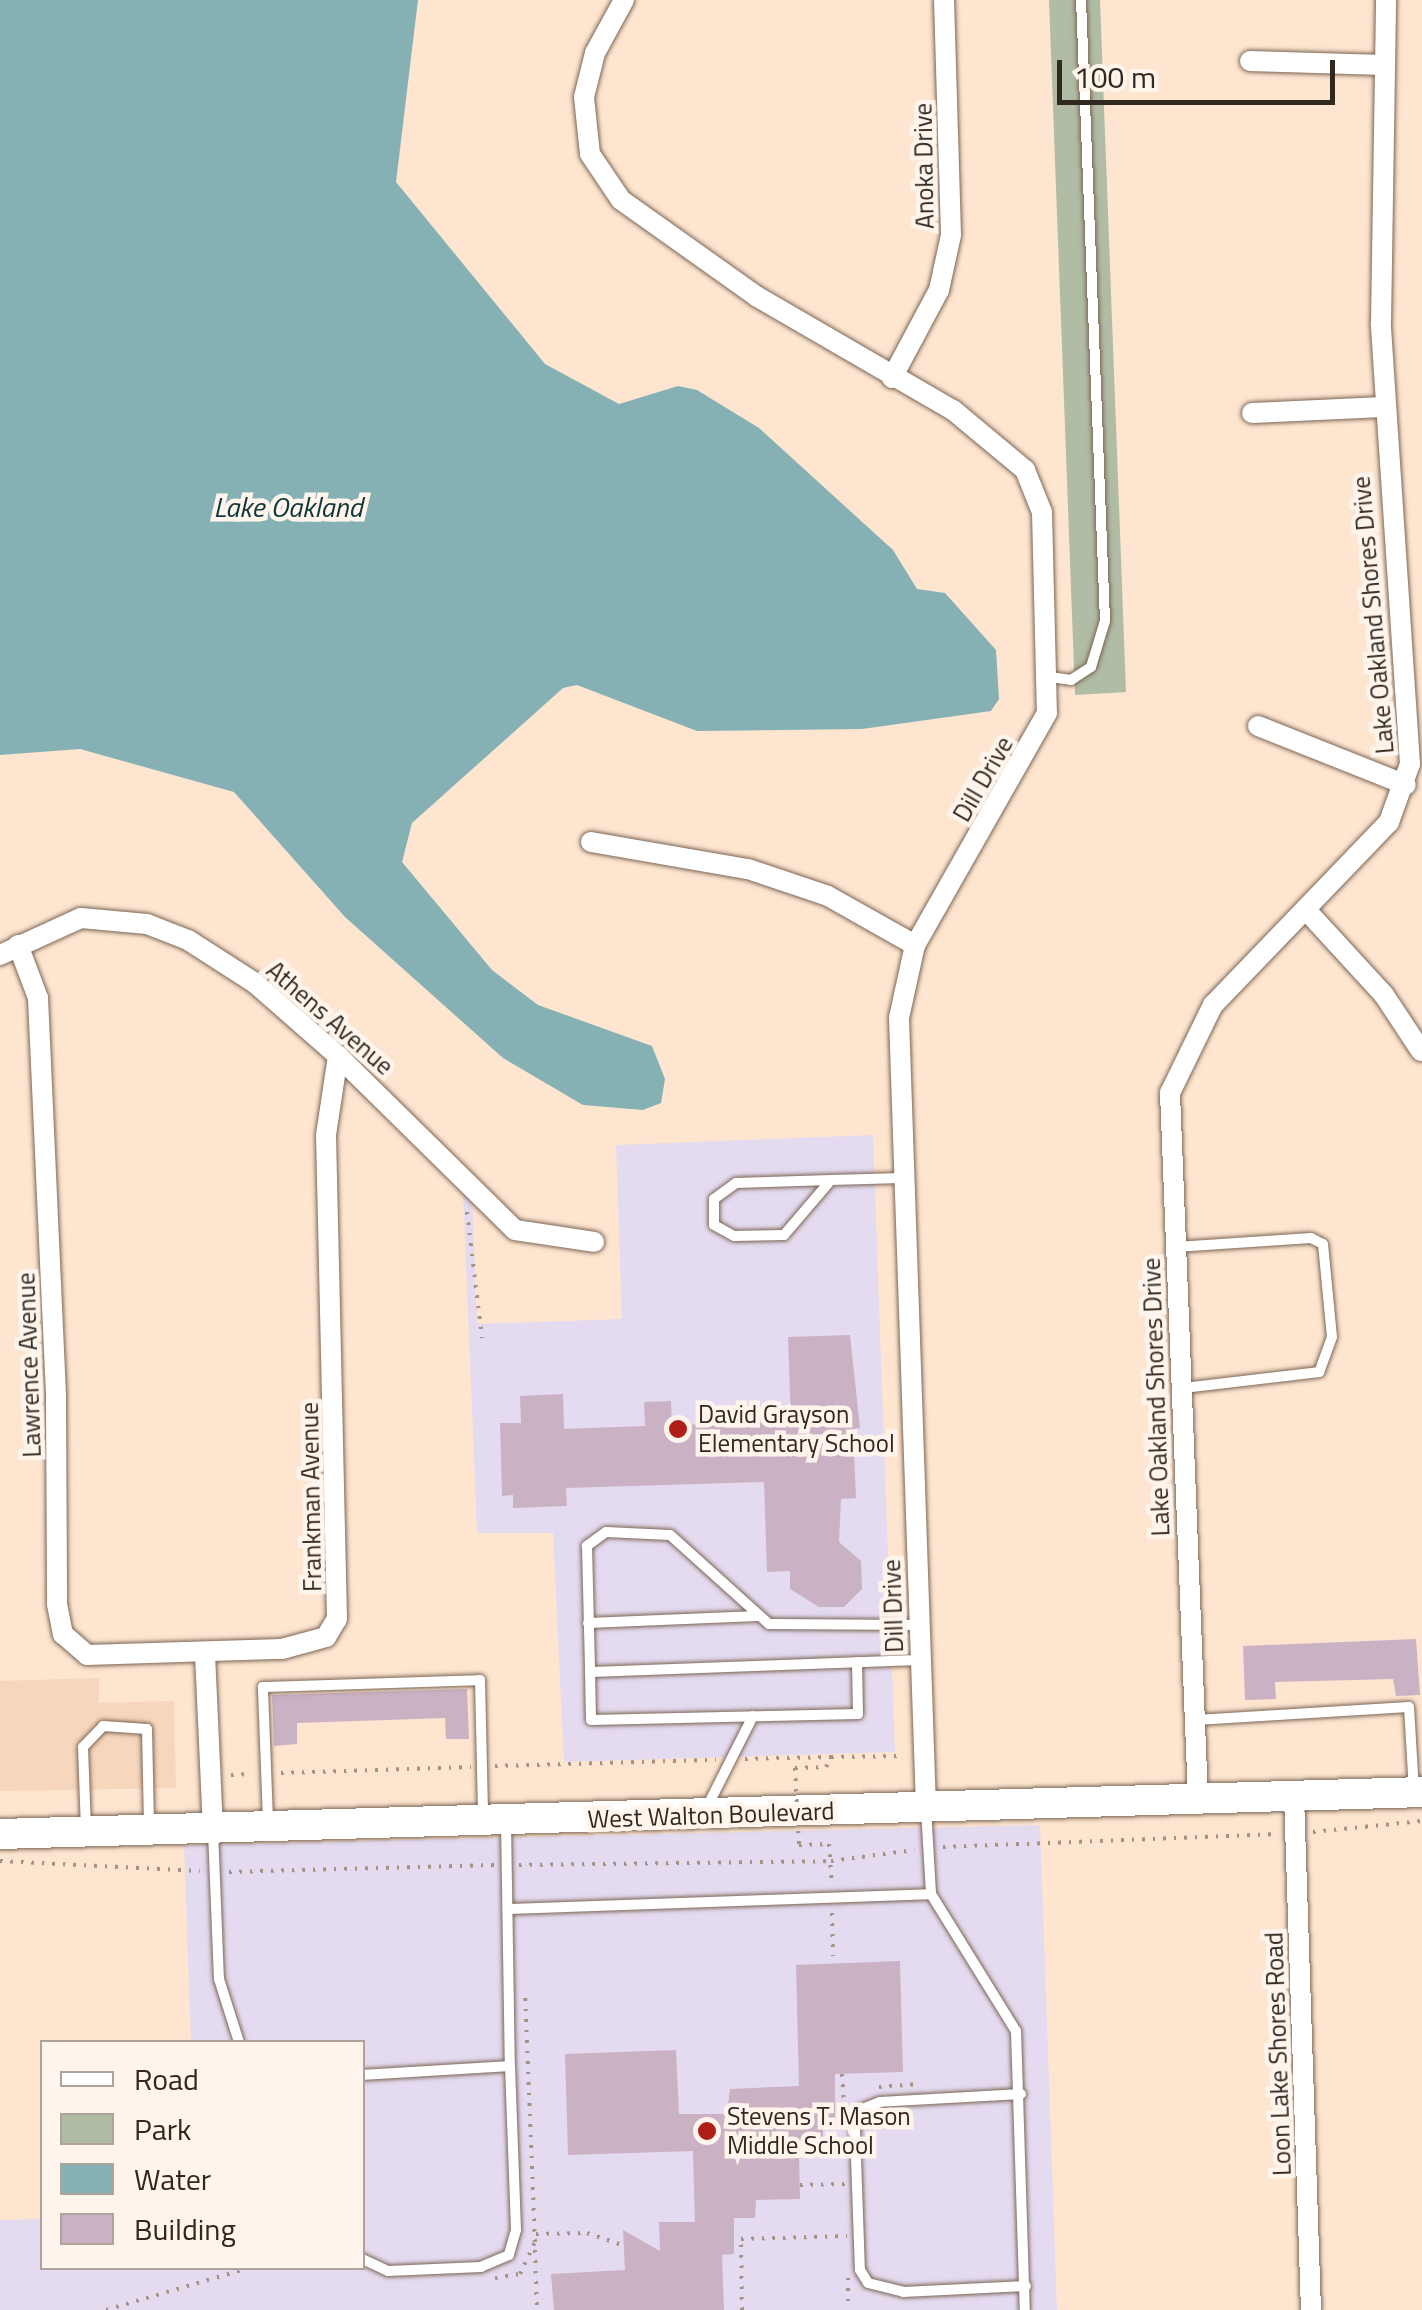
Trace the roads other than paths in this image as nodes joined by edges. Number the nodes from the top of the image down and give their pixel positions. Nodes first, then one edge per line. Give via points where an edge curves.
1 (624, 0) edge
2 (944, 0) edge
3 (1081, 0) edge
4 (1386, 0) edge
5 (1250, 61) dead end
6 (1383, 66) junction
7 (892, 378) junction
8 (1384, 408) junction
9 (1252, 413) dead end
10 (1050, 677) junction
11 (1258, 726) dead end
12 (1406, 785) junction
13 (591, 842) dead end
14 (1306, 911) junction
15 (915, 944) junction
16 (9, 950) edge
17 (1421, 1051) edge
18 (338, 1056) junction
19 (902, 1178) junction
20 (830, 1180) junction
21 (594, 1242) dead end
22 (1175, 1248) junction
23 (1181, 1388) junction
24 (759, 1616) junction
25 (588, 1622) junction
26 (919, 1625) junction
27 (206, 1654) junction
28 (920, 1660) junction
29 (857, 1662) junction
30 (590, 1672) junction
31 (753, 1716) junction
32 (1194, 1720) junction
33 (1294, 1796) junction
34 (1198, 1799) junction
35 (1419, 1802) edge
36 (926, 1808) junction
37 (702, 1816) junction
38 (494, 1822) junction
39 (268, 1828) junction
40 (213, 1830) junction
41 (149, 1831) junction
42 (86, 1833) junction
43 (0, 1834) edge
44 (931, 1894) junction
45 (508, 1910) junction
46 (238, 2040) edge
47 (510, 2066) junction
48 (365, 2075) edge
49 (1021, 2094) junction
50 (365, 2260) edge
51 (1026, 2286) junction
52 (1026, 2310) edge
53 (1311, 2310) edge

1 - 7 street, Dill Drive via 595,54 584,98 590,154 601,176 642,221
2 - 7 street, Anoka Drive via 951,235 939,290
3 - 10 lane via 1105,621 1091,667 1071,680
4 - 6 street, Lake Oakland Shores Drive
5 - 6 street
6 - 8 street, Lake Oakland Shores Drive
7 - 10 street, Dill Drive via 1008,451 1035,486 1046,551
8 - 9 street
8 - 12 street, Lake Oakland Shores Drive via 1410,712
10 - 15 street, Dill Drive via 1040,728
11 - 12 street
12 - 14 street, Lake Oakland Shores Drive via 1388,822
13 - 15 street via 767,875 828,896
14 - 17 street via 1384,995
14 - 22 street, Lake Oakland Shores Drive via 1213,1005 1170,1093
15 - 19 street, Dill Drive via 899,1018
16 - 18 street, Athens Avenue via 80,918 148,924 256,983
16 - 27 street, Lawrence Avenue via 38,998 63,1634 87,1654
18 - 21 street, Athens Avenue via 515,1230
18 - 27 street, Frankman Avenue via 326,1135 337,1620 311,1644
19 - 20 lane
19 - 26 street, Dill Drive
20 - 20 lane via 723,1188 714,1200 714,1225 734,1236 784,1235
22 - 23 street, Lake Oakland Shores Drive
22 - 23 lane via 1311,1238 1323,1244 1332,1336 1319,1372
23 - 32 street, Lake Oakland Shores Drive
24 - 25 lane
24 - 25 lane via 670,1535 630,1530 596,1535 588,1546
24 - 26 lane via 784,1628
25 - 30 lane
26 - 28 street, Dill Drive
27 - 40 street
28 - 29 lane
28 - 36 street, Dill Drive
29 - 30 lane
29 - 31 lane via 858,1714
30 - 31 lane via 591,1720
31 - 37 lane
32 - 34 street, Lake Oakland Shores Drive
32 - 35 lane via 1409,1707
33 - 34 main road, West Walton Boulevard
33 - 35 main road, West Walton Boulevard
33 - 53 street, Loon Lake Shores Road
34 - 36 main road, West Walton Boulevard
36 - 37 main road, West Walton Boulevard
36 - 44 lane
37 - 38 main road, West Walton Boulevard
38 - 39 main road, West Walton Boulevard
38 - 39 lane via 482,1766 480,1680 263,1686
38 - 45 lane via 506,1865
39 - 40 main road, West Walton Boulevard
40 - 41 main road, West Walton Boulevard
40 - 46 lane via 219,1979
41 - 42 main road, West Walton Boulevard
41 - 42 lane via 147,1729 103,1726 83,1747
42 - 43 main road, West Walton Boulevard
44 - 45 lane
44 - 49 lane via 1003,1999 1016,2031
45 - 47 lane
47 - 48 lane
47 - 50 lane via 516,2230 509,2255 481,2267 421,2270 388,2271
49 - 51 lane
49 - 51 lane via 880,2102 860,2110 855,2129 860,2270 868,2283 904,2292
51 - 52 lane

